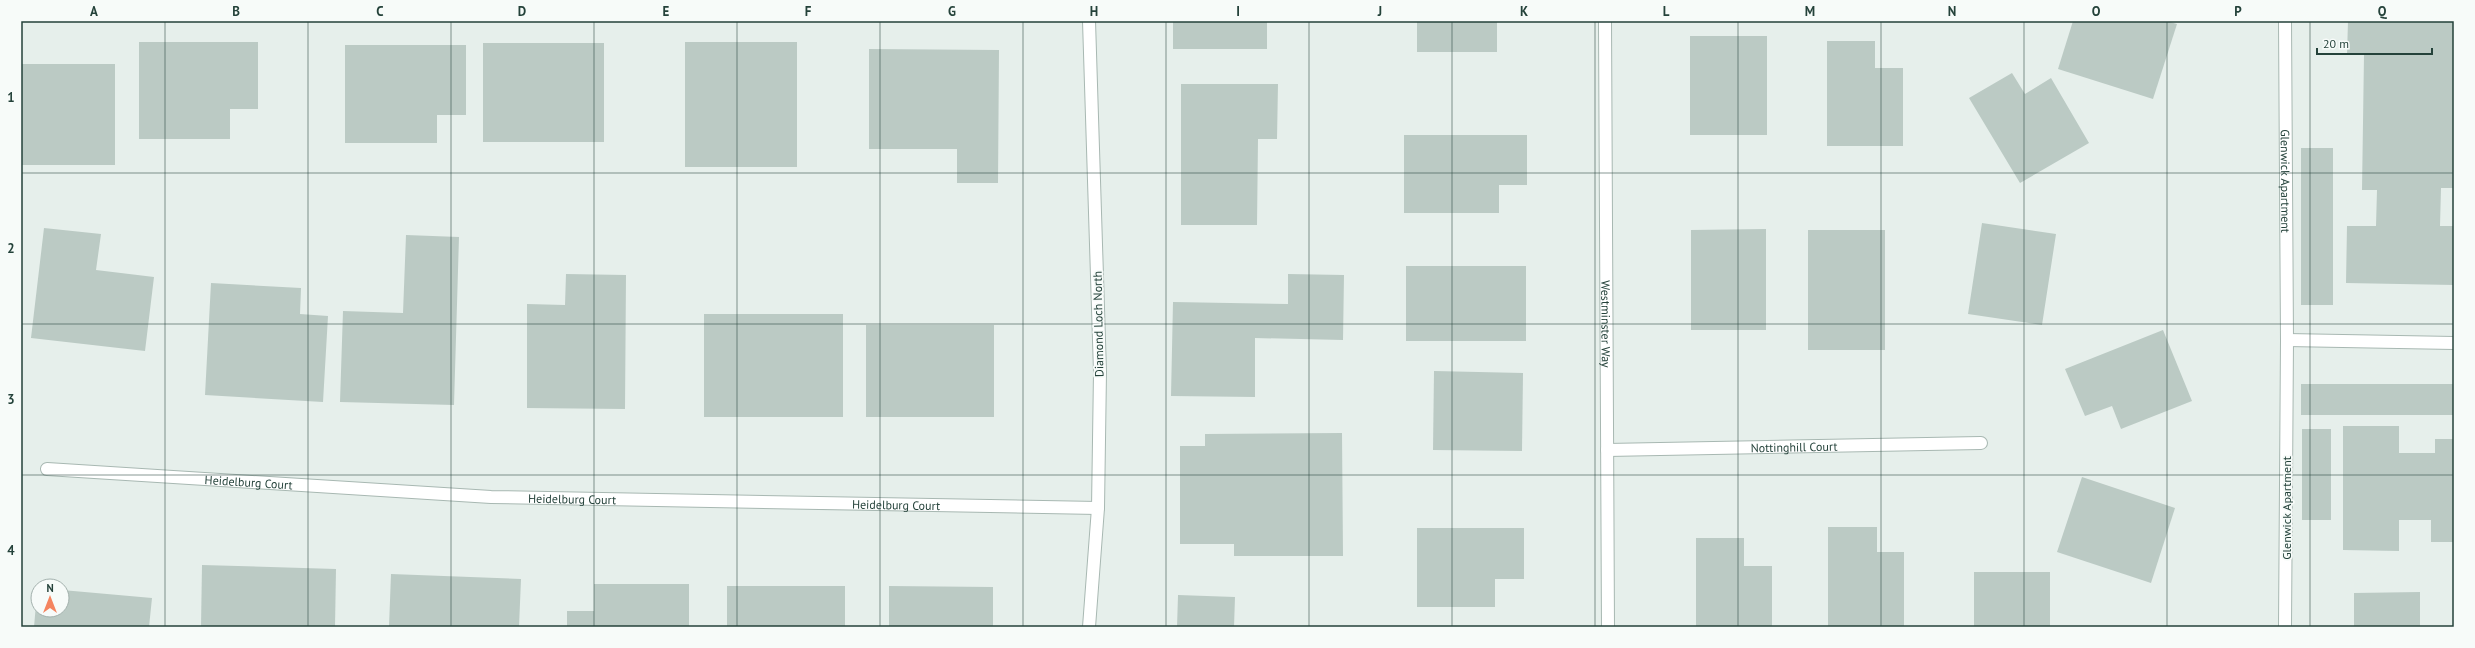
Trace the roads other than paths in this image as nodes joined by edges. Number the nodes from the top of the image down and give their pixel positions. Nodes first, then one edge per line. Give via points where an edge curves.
1 (1089, 21) edge
2 (1605, 21) edge
3 (2285, 21) edge
4 (2287, 340) junction
5 (2454, 343) edge
6 (1981, 443) dead end
7 (1607, 450) junction
8 (47, 469) dead end
9 (1098, 508) junction
10 (1089, 627) edge
11 (1608, 627) edge
12 (2286, 627) edge

1 - 9 street, Diamond Loch North via 1100,372
2 - 7 street, Westminster Way
3 - 4 street, Glenwick Apartment
4 - 5 street
4 - 12 street, Glenwick Apartment
6 - 7 street, Nottinghill Court
7 - 11 street, Westminster Way
8 - 9 street, Heidelburg Court via 491,497
9 - 10 street, Diamond Loch North

